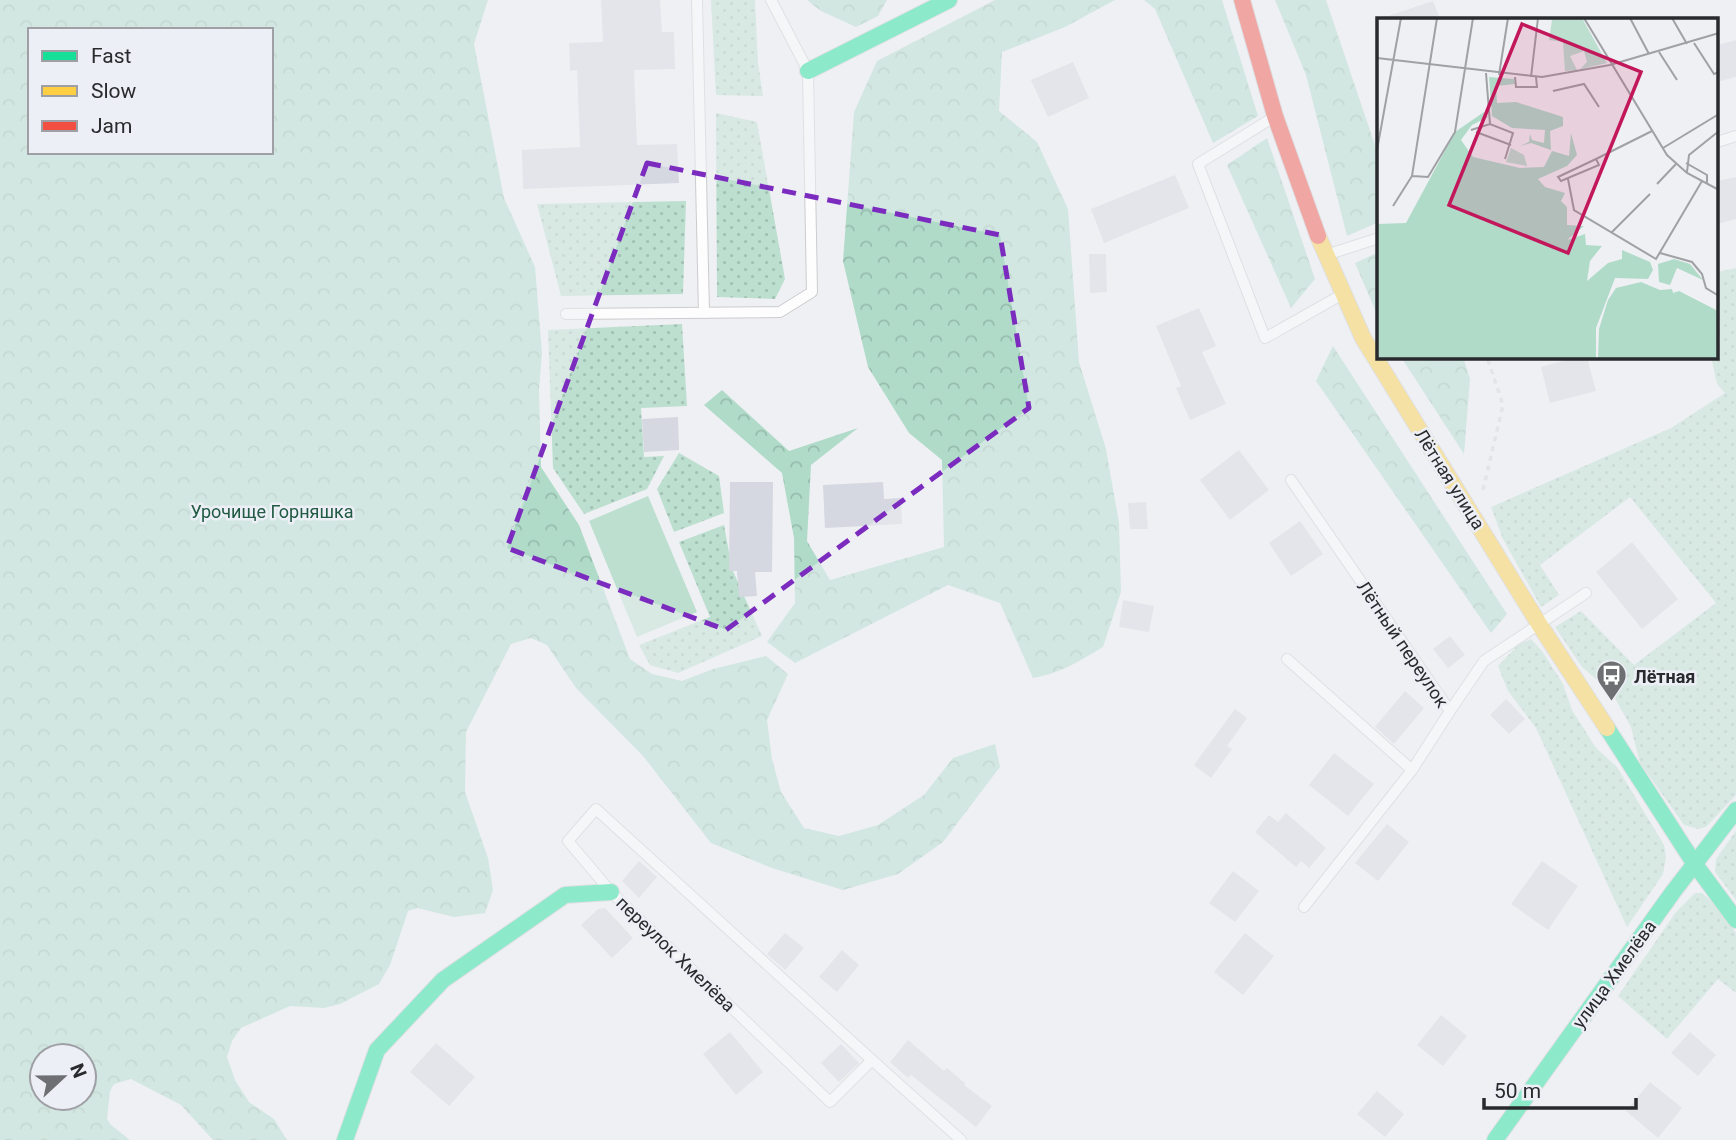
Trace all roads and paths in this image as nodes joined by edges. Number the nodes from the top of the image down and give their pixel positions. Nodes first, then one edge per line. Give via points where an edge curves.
1 (697, 0) edge
2 (771, 0) edge
3 (949, 0) edge
4 (1242, 0) edge
5 (808, 71) junction
6 (1275, 116) junction
7 (1736, 136) edge
8 (1718, 142) edge
9 (1377, 239) edge
10 (1325, 255) junction
11 (1343, 294) junction
12 (704, 313) junction
13 (566, 314) dead end
14 (1489, 359) edge
15 (1291, 480) dead end
16 (1476, 520) junction
17 (1586, 593) dead end
18 (1539, 624) junction
19 (1287, 659) dead end
20 (1450, 711) junction
21 (1412, 770) junction
22 (1736, 810) edge
23 (1694, 863) junction
24 (611, 892) junction
25 (1304, 907) dead end
26 (1736, 920) edge
27 (872, 1060) junction
28 (345, 1140) edge
29 (961, 1140) edge
30 (1494, 1140) edge

1 - 12 lane
2 - 5 lane
3 - 5 street
4 - 6 street, Лётная улица
5 - 12 lane via 812,292 780,312
6 - 10 street, Лётная улица
6 - 11 lane via 1198,164 1265,338
7 - 8 lane
9 - 10 lane
10 - 11 street, Лётная улица
11 - 16 street, Лётная улица via 1363,338
12 - 13 lane
14 - 16 path via 1503,405
15 - 20 lane, Лётный переулок
16 - 18 street, Лётная улица
17 - 18 lane
18 - 20 lane via 1484,660
18 - 23 street, Лётная улица
19 - 21 lane
20 - 21 lane, Лётный переулок
21 - 25 lane, Лётный переулок
22 - 23 street, улица Хмелёва
23 - 26 street, Лётная улица
23 - 30 street, улица Хмелёва
24 - 27 lane, переулок Хмелёва via 830,1102
24 - 27 lane via 568,841 596,809
24 - 28 street, переулок Хмелёва via 565,895 443,981 377,1051
27 - 29 lane

